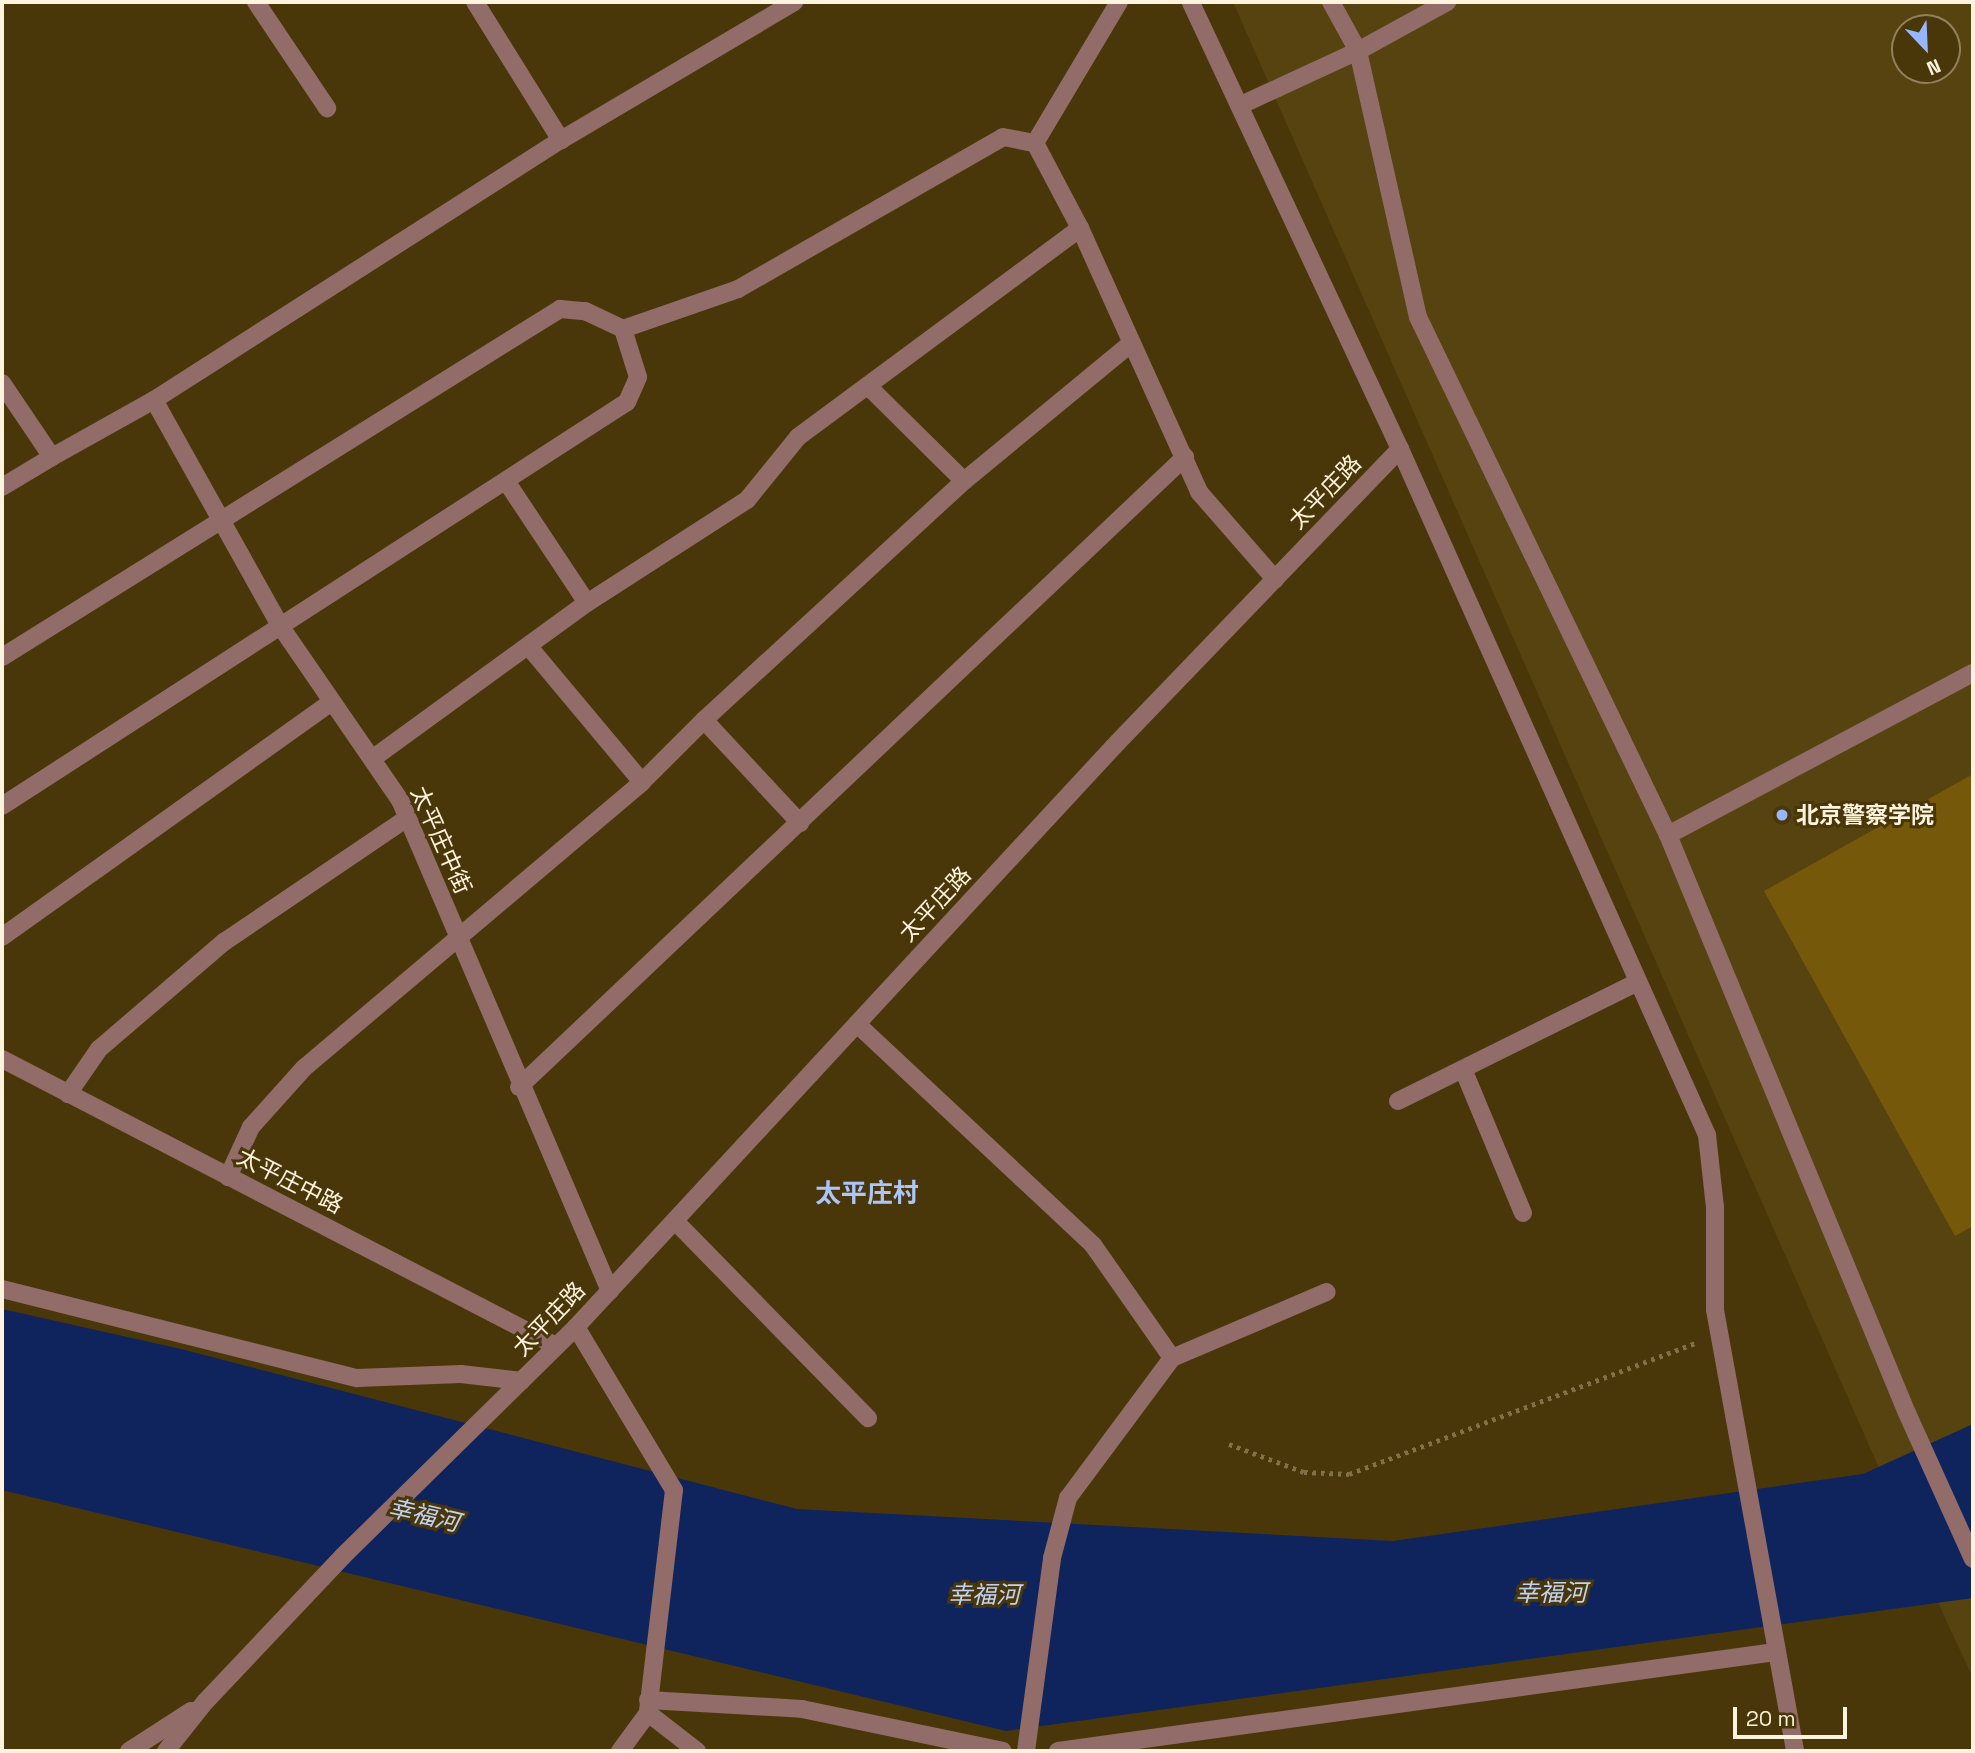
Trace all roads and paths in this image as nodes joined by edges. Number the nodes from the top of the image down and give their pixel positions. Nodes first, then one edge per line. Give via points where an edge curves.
1 (256, 2) edge
2 (475, 2) edge
3 (794, 2) edge
4 (1119, 2) edge
5 (1191, 2) edge
6 (1331, 2) edge
7 (1447, 2) edge
8 (1357, 51) junction
9 (1241, 105) junction
10 (327, 108) dead end
11 (561, 140) junction
12 (1035, 143) junction
13 (1080, 228) junction
14 (623, 329) junction
15 (1130, 344) junction
16 (2, 383) edge
17 (868, 386) junction
18 (154, 400) junction
19 (1400, 449) junction
20 (52, 457) junction
21 (1185, 457) junction
22 (506, 481) junction
23 (964, 481) junction
24 (2, 487) edge
25 (221, 521) junction
26 (1275, 579) junction
27 (587, 603) junction
28 (281, 627) junction
29 (529, 647) junction
30 (2, 657) edge
31 (1973, 673) edge
32 (332, 702) junction
33 (704, 720) junction
34 (372, 759) junction
35 (642, 782) junction
36 (2, 806) edge
37 (407, 818) junction
38 (800, 823) junction
39 (1668, 835) junction
40 (2, 937) edge
41 (457, 938) junction
42 (1638, 982) junction
43 (857, 1024) junction
44 (2, 1059) edge
45 (1463, 1069) junction
46 (519, 1087) junction
47 (68, 1094) junction
48 (1398, 1101) dead end
49 (228, 1177) junction
50 (1523, 1213) dead end
51 (675, 1221) junction
52 (2, 1289) edge
53 (610, 1291) junction
54 (1327, 1292) dead end
55 (576, 1328) junction
56 (1718, 1334) junction
57 (556, 1346) junction
58 (1172, 1358) junction
59 (522, 1381) junction
60 (869, 1418) dead end
61 (1228, 1444) dead end
62 (1973, 1559) edge
63 (1774, 1646) junction
64 (648, 1700) junction
65 (205, 1702) junction
66 (130, 1751) edge
67 (166, 1751) edge
68 (620, 1751) edge
69 (697, 1751) edge
70 (1003, 1751) edge
71 (1026, 1751) edge
72 (1058, 1751) edge
73 (1795, 1751) edge

1 - 10 street
2 - 11 street
3 - 11 street
4 - 12 street
5 - 9 street
6 - 8 street
7 - 8 street
8 - 9 street
8 - 39 street via 1418,317
9 - 19 street
11 - 18 street
12 - 13 street
12 - 14 street via 1003,136 738,289
13 - 15 street
13 - 17 street
14 - 22 street via 638,377 627,402
14 - 25 street via 585,311 560,309
15 - 21 street
15 - 23 street
16 - 20 street
17 - 23 street
17 - 27 street via 798,437 747,500
18 - 20 street
18 - 25 street, 太平庄中街
19 - 26 street, 太平庄路
19 - 42 street
20 - 24 street
21 - 26 street via 1199,492
21 - 38 street
22 - 27 street
22 - 28 street
23 - 33 street
25 - 28 street, 太平庄中街
25 - 30 street
26 - 43 street, 太平庄路
27 - 29 street
28 - 32 street, 太平庄中街
28 - 36 street
29 - 34 street
29 - 35 street
31 - 39 street
32 - 34 street, 太平庄中街
32 - 40 street
33 - 35 street
33 - 38 street
34 - 37 street, 太平庄中街
35 - 41 street
37 - 41 street, 太平庄中街
37 - 47 street via 224,942 99,1049
38 - 46 street
39 - 62 street via 1907,1413
41 - 46 street, 太平庄中街
41 - 49 street via 304,1068 251,1127
42 - 45 street
42 - 56 street via 1707,1135 1715,1207
43 - 51 street, 太平庄路
43 - 58 street via 1093,1245
44 - 47 street, 太平庄中路
45 - 48 street
45 - 50 street
46 - 53 street, 太平庄中街 via 581,1216
47 - 49 street, 太平庄中路
49 - 57 street, 太平庄中路
51 - 53 street, 太平庄路
51 - 60 street
52 - 59 street via 357,1378 461,1374
53 - 55 street, 太平庄路
54 - 58 street
55 - 57 street, 太平庄路
55 - 64 street via 674,1490
56 - 61 path via 1349,1474 1304,1472
56 - 63 street
57 - 59 street, 太平庄路
58 - 71 street via 1068,1498 1052,1558
59 - 65 street, 太平庄路 via 343,1556
63 - 72 street
63 - 73 street
64 - 68 street
64 - 69 street
64 - 70 street via 802,1709
65 - 66 street
65 - 67 street, 太平庄路

